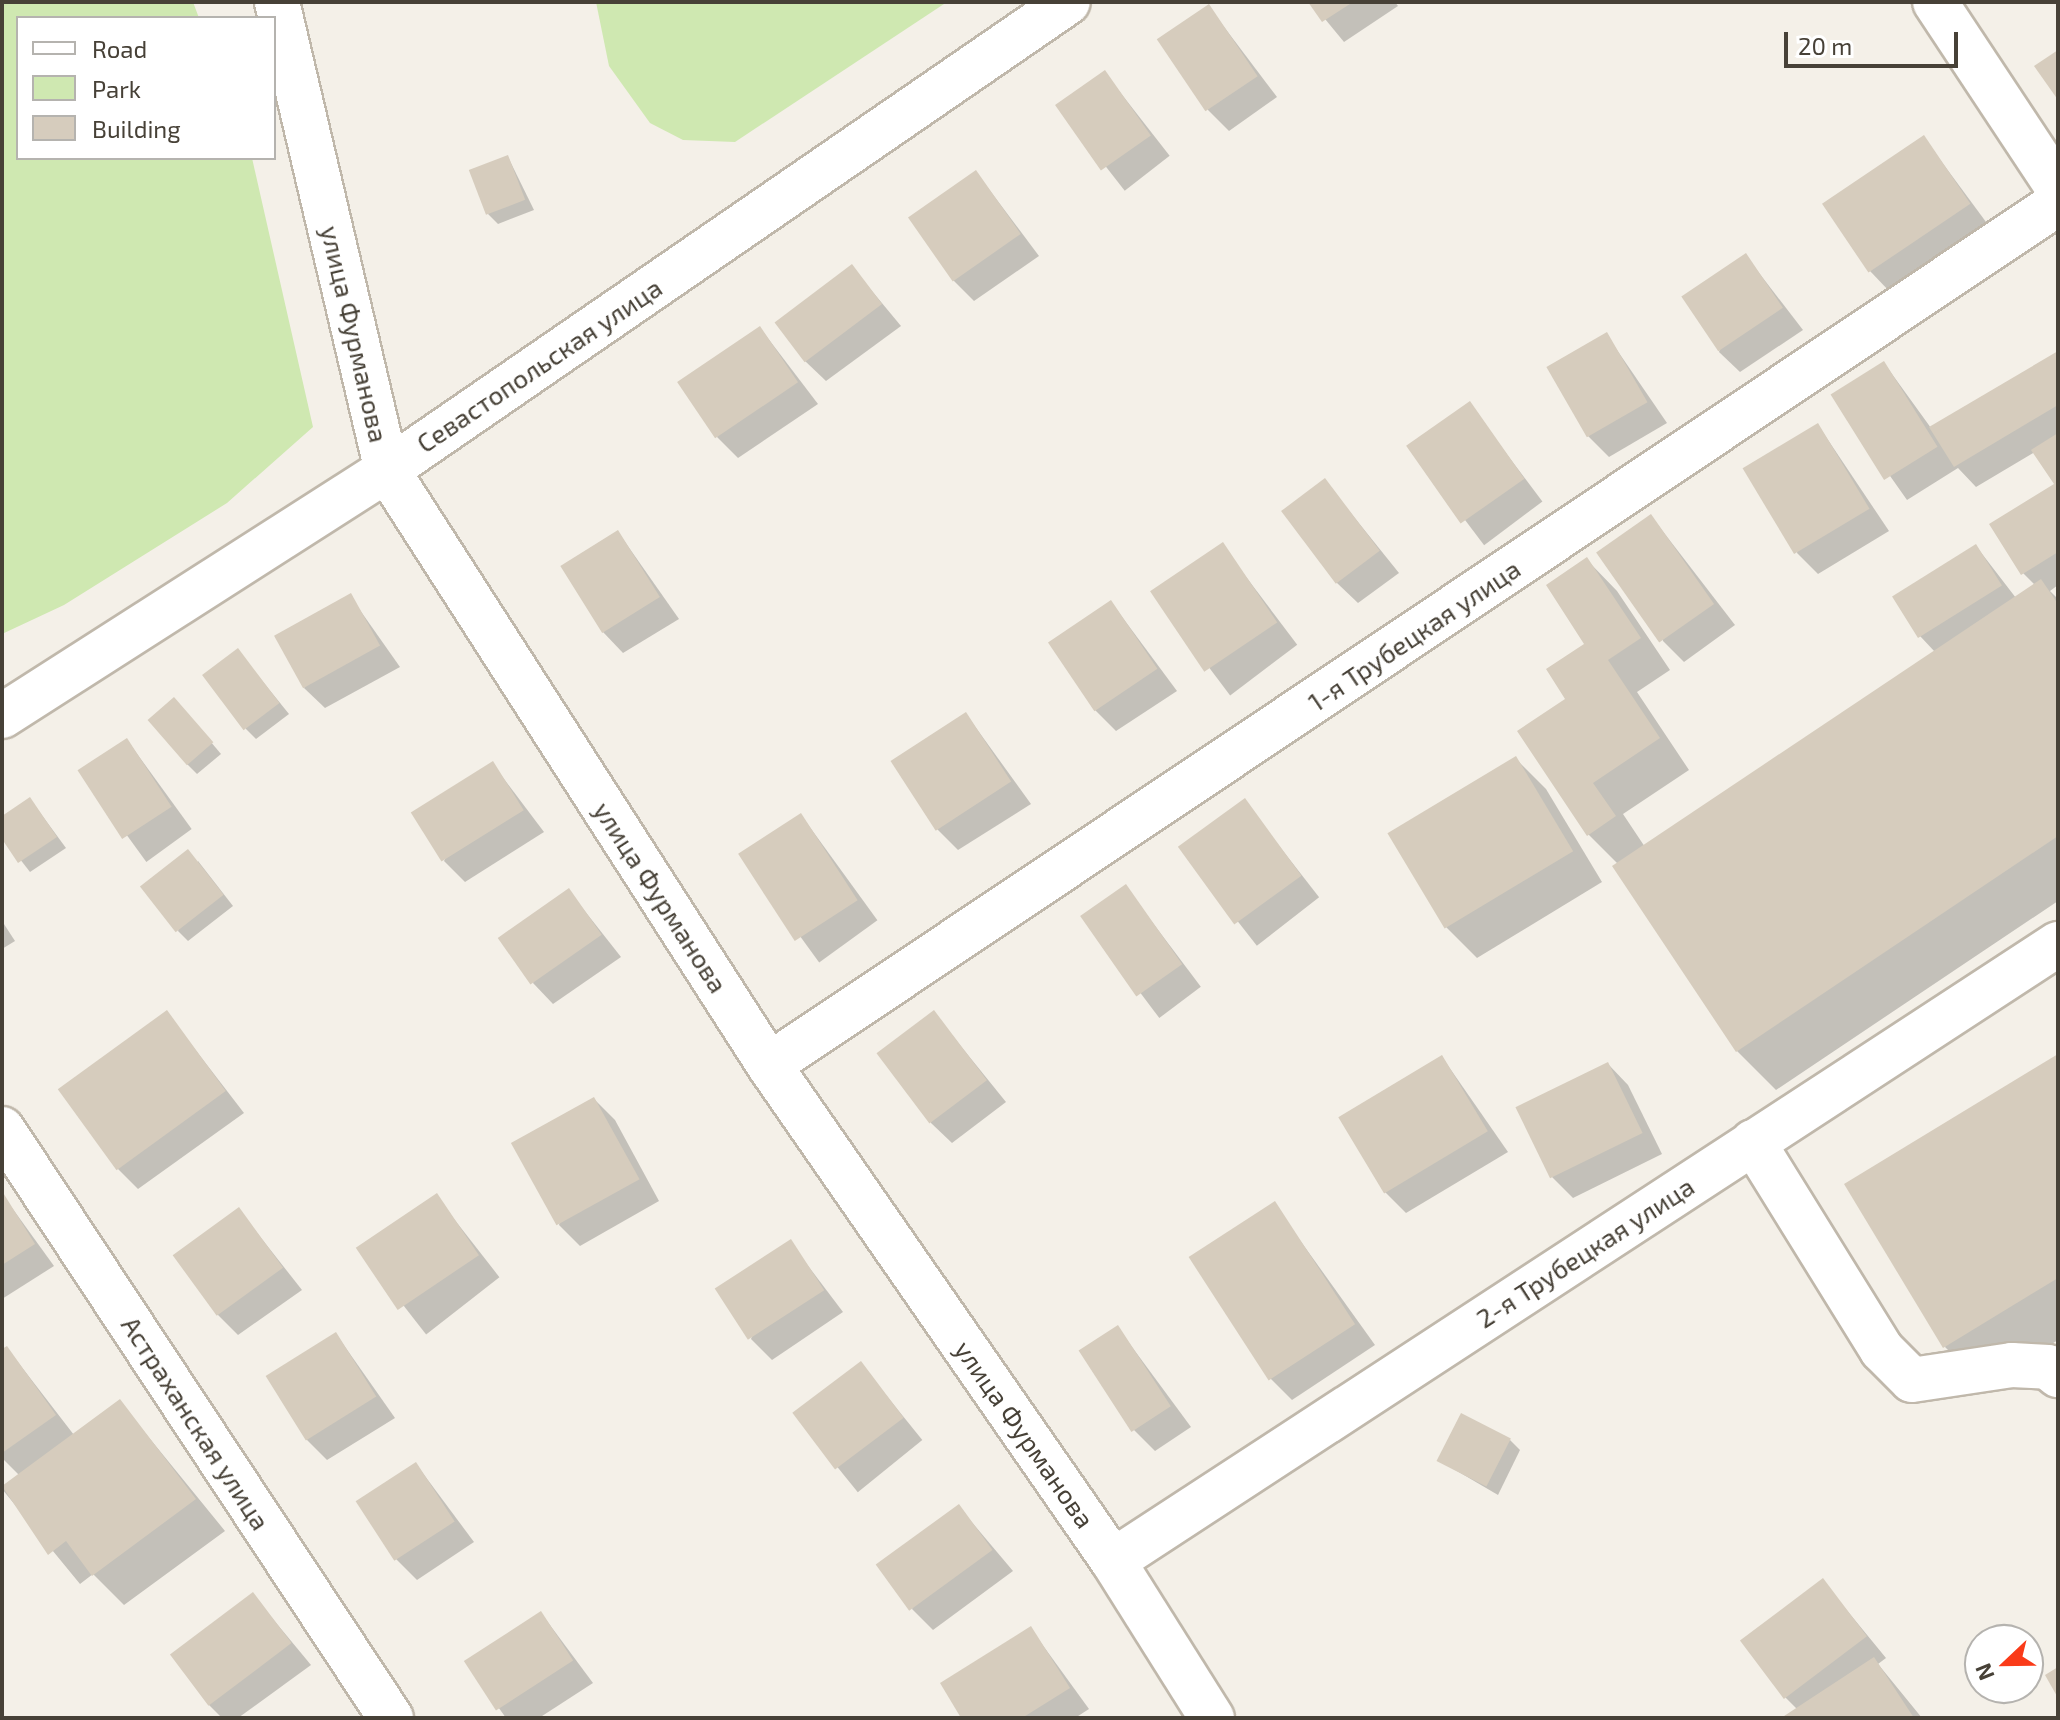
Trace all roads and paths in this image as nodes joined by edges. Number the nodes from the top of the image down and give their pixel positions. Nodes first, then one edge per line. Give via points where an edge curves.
1 (277, 2) edge
2 (1068, 2) edge
3 (1935, 2) edge
4 (2058, 188) edge
5 (2058, 203) edge
6 (387, 470) junction
7 (2, 716) edge
8 (2058, 944) edge
9 (769, 1065) junction
10 (2, 1129) edge
11 (1753, 1142) junction
12 (2058, 1375) edge
13 (1113, 1561) junction
14 (391, 1718) edge
15 (1212, 1718) edge

1 - 6 street, улица Фурманова
2 - 6 street, Севастопольская улица
3 - 4 street
5 - 9 street, 1-я Трубецкая улица
6 - 7 street, Севастопольская улица
6 - 9 street, улица Фурманова
8 - 11 street, 2-я Трубецкая улица
9 - 13 street, улица Фурманова
10 - 14 street, Астраханская улица
11 - 12 street via 1882,1350 1912,1380 2012,1365 2048,1367
11 - 13 street, 2-я Трубецкая улица
13 - 15 street, улица Фурманова

